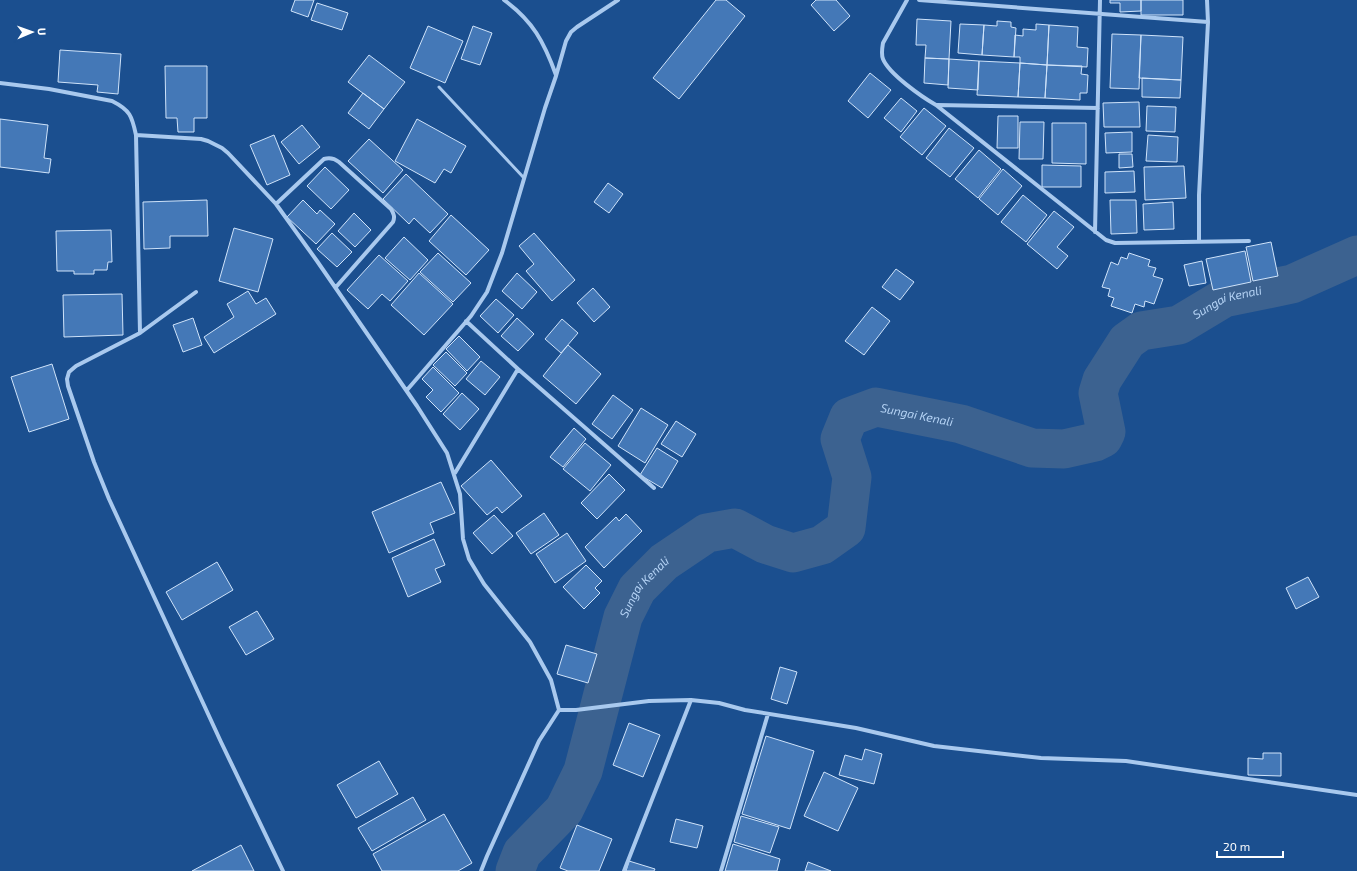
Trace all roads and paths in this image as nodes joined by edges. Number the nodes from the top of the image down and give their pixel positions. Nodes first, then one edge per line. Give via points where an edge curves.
1 (504, 0) edge
2 (618, 0) edge
3 (907, 0) edge
4 (918, 0) edge
5 (1100, 0) edge
6 (1208, 0) edge
7 (1099, 14) junction
8 (1208, 22) junction
9 (556, 76) junction
10 (0, 83) edge
11 (439, 87) dead end
12 (936, 105) junction
13 (1098, 108) junction
14 (136, 135) junction
15 (524, 178) junction
16 (276, 204) junction
17 (1095, 232) junction
18 (1249, 241) dead end
19 (1199, 242) junction
20 (336, 287) junction
21 (196, 292) dead end
22 (466, 321) junction
23 (140, 333) junction
24 (518, 369) junction
25 (407, 390) junction
26 (455, 473) junction
27 (654, 488) dead end
28 (691, 700) junction
29 (559, 710) junction
30 (768, 714) junction
31 (1357, 795) edge
32 (283, 871) edge
33 (481, 871) edge
34 (624, 871) edge
35 (721, 871) edge

1 - 9 street via 513,6 540,36
2 - 9 street via 571,32
3 - 12 street via 883,43 884,60 893,72 919,95
4 - 7 street
5 - 7 street
6 - 8 street
7 - 8 street
7 - 13 street
8 - 19 street
9 - 15 street
10 - 14 street via 112,101 131,115
11 - 15 lane
12 - 13 street
12 - 17 street
13 - 17 street
14 - 16 street via 201,139 215,144 228,153
14 - 23 street
15 - 22 street via 493,279
16 - 20 street
16 - 20 street via 324,159 329,158 339,162 392,209 393,222
17 - 19 street via 1115,243
18 - 19 street
20 - 25 street
21 - 23 street
22 - 24 street
22 - 25 street
23 - 32 street via 76,366 69,372 68,386 109,499
24 - 26 street
24 - 27 street
25 - 26 street via 447,453
26 - 29 street via 460,494 463,539 469,558 484,584 530,642 551,680
28 - 29 street via 649,701
28 - 30 street via 719,703
28 - 34 street
29 - 33 street via 539,741
30 - 31 street via 856,728 934,746 1041,758 1126,761
30 - 35 street

